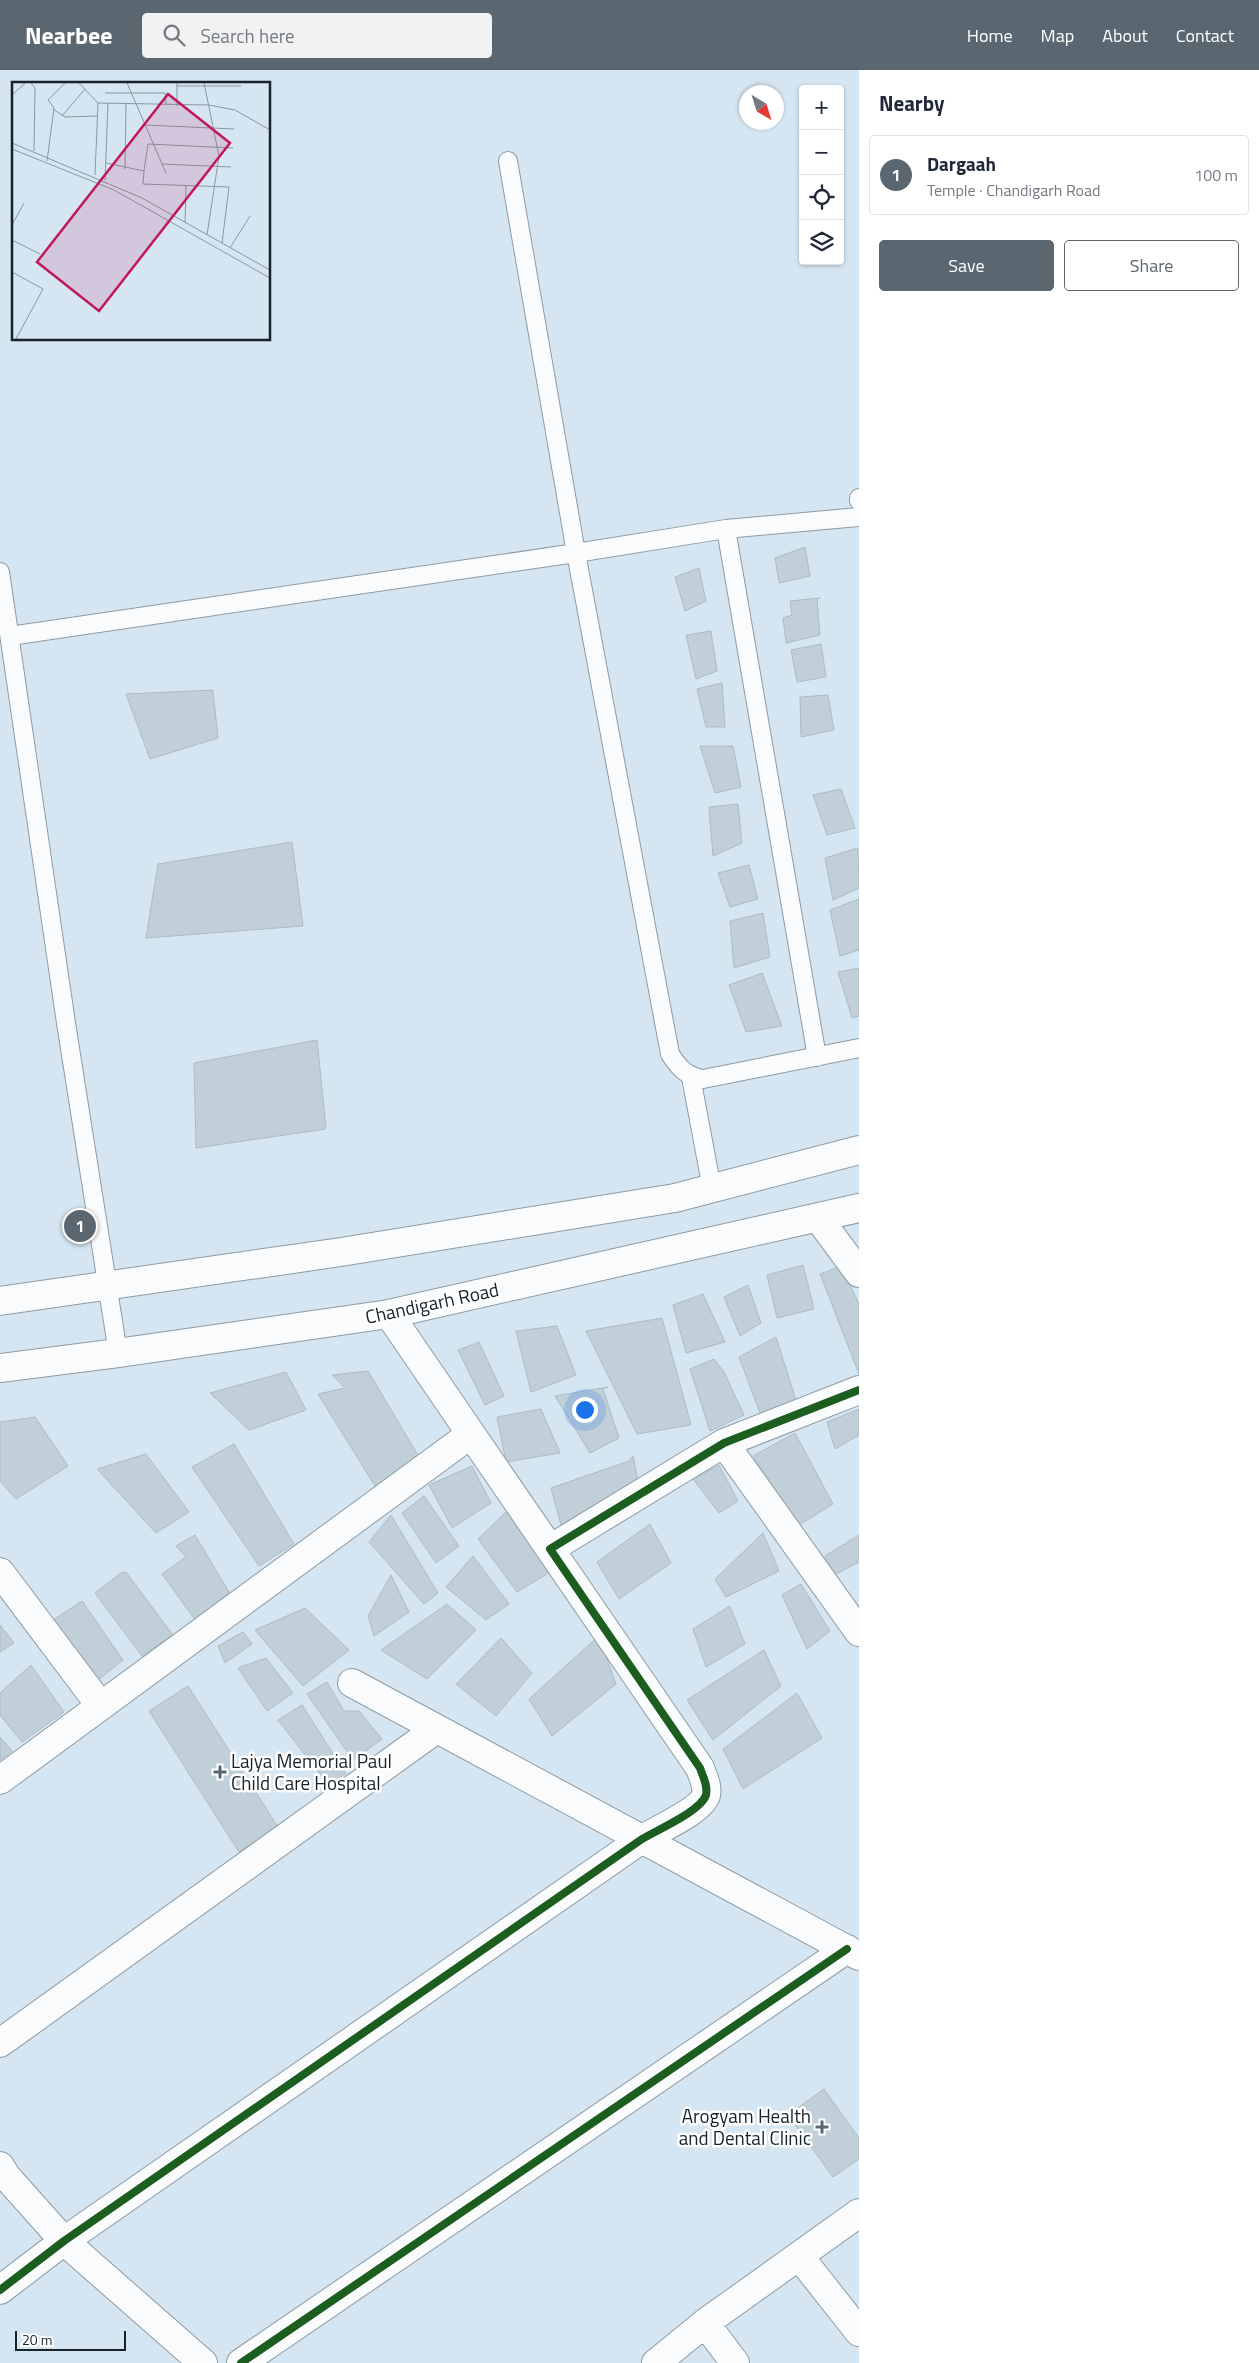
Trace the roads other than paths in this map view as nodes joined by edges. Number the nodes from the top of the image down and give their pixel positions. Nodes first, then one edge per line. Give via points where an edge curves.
1 (508, 161) dead end
2 (859, 517) edge
3 (726, 529) junction
4 (576, 553) junction
5 (0, 572) edge
6 (10, 636) junction
7 (859, 1048) edge
8 (817, 1056) junction
9 (691, 1077) junction
10 (859, 1150) edge
11 (712, 1189) junction
12 (859, 1208) edge
13 (819, 1219) junction
14 (859, 1273) edge
15 (109, 1286) junction
16 (0, 1301) edge
17 (389, 1314) junction
18 (118, 1354) junction
19 (0, 1368) edge
20 (859, 1390) edge
21 (471, 1434) junction
22 (724, 1443) junction
23 (550, 1549) junction
24 (0, 1572) edge
25 (859, 1632) edge
26 (352, 1683) dead end
27 (100, 1705) junction
28 (435, 1730) junction
29 (0, 1780) edge
30 (642, 1839) junction
31 (853, 1953) edge
32 (0, 2043) edge
33 (0, 2166) edge
34 (859, 2213) edge
35 (64, 2241) junction
36 (799, 2256) junction
37 (0, 2290) edge
38 (705, 2323) junction
39 (859, 2332) edge
40 (203, 2363) edge
41 (241, 2363) edge
42 (656, 2363) edge
43 (735, 2363) edge

1 - 4 lane
2 - 3 lane
3 - 4 lane
3 - 8 lane
4 - 6 lane
4 - 9 lane via 670,1054 678,1067
5 - 6 lane
6 - 15 lane via 66,1023
7 - 8 lane
8 - 9 lane via 723,1076
9 - 11 lane
10 - 11 street
11 - 15 street via 449,1235
12 - 13 street, Chandigarh Road
13 - 14 street
13 - 17 street, Chandigarh Road
15 - 16 street
15 - 18 lane
17 - 18 street, Chandigarh Road
17 - 21 street
18 - 19 street, Chandigarh Road
20 - 22 street
21 - 23 street
21 - 27 street
22 - 23 street
22 - 25 street
23 - 30 street via 700,1768 706,1783 706,1793 698,1807
24 - 27 street
26 - 28 street
27 - 29 street
28 - 30 street
28 - 32 street
30 - 31 street
30 - 35 street
31 - 41 street
33 - 35 street
34 - 36 street
35 - 37 street
35 - 40 street
36 - 38 street
36 - 39 street
38 - 42 street
38 - 43 street

